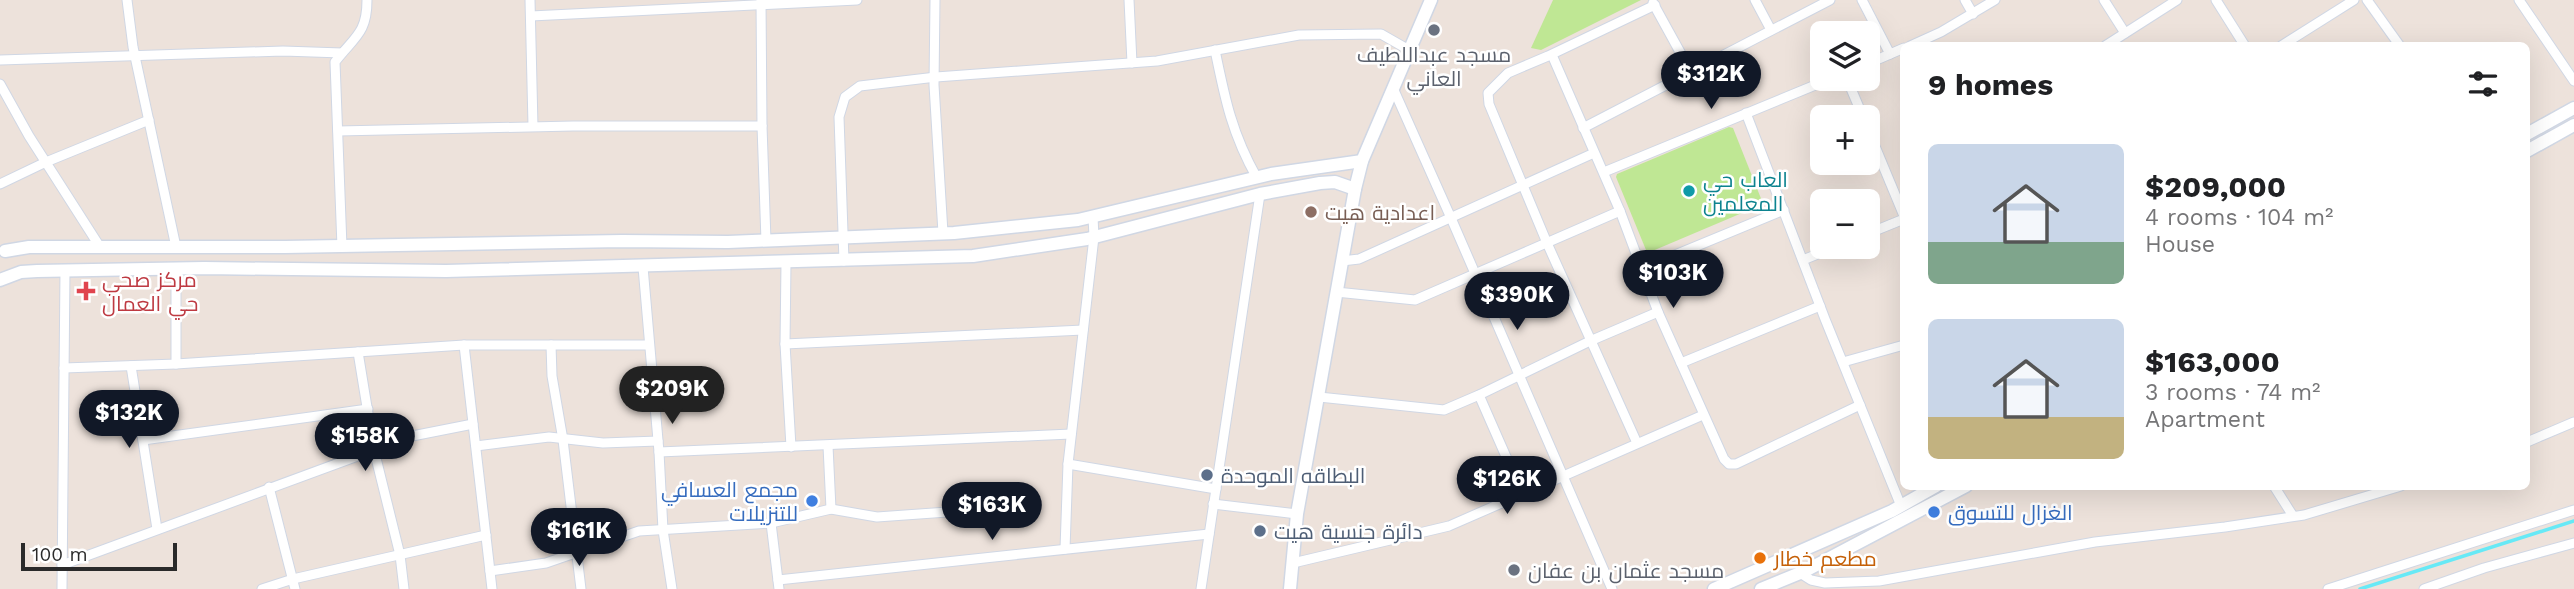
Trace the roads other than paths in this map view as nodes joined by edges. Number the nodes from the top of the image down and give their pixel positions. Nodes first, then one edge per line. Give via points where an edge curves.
1 (127, 0) edge
2 (367, 0) edge
3 (530, 0) edge
4 (857, 0) edge
5 (935, 0) edge
6 (1129, 0) edge
7 (1755, 0) edge
8 (1830, 0) edge
9 (1862, 0) edge
10 (1965, 0) edge
11 (1994, 0) edge
12 (2104, 0) edge
13 (2177, 0) edge
14 (2216, 0) edge
15 (2354, 0) edge
16 (2367, 0) edge
17 (2519, 0) edge
18 (1429, 1) edge
19 (761, 2) edge
20 (1653, 3) edge
21 (1973, 13) junction
22 (531, 16) junction
23 (1771, 30) junction
24 (2125, 33) junction
25 (1932, 41) edge
26 (2111, 42) edge
27 (2242, 42) edge
28 (2287, 42) edge
29 (2397, 42) edge
30 (1215, 50) junction
31 (1409, 50) junction
32 (1900, 50) edge
33 (342, 53) junction
34 (1552, 54) junction
35 (1890, 54) junction
36 (135, 57) junction
37 (1880, 58) edge
38 (0, 60) edge
39 (1132, 63) junction
40 (1691, 72) junction
41 (934, 77) junction
42 (2574, 81) edge
43 (0, 84) edge
44 (1810, 87) edge
45 (1392, 88) junction
46 (2574, 108) edge
47 (1746, 113) junction
48 (149, 120) junction
49 (2574, 125) edge
50 (533, 126) junction
51 (762, 126) junction
52 (1583, 128) junction
53 (338, 131) junction
54 (2530, 132) edge
55 (2530, 149) edge
56 (1594, 153) junction
57 (1880, 159) edge
58 (1362, 161) junction
59 (46, 162) junction
60 (1604, 172) junction
61 (1257, 178) junction
62 (0, 184) edge
63 (1523, 185) junction
64 (1355, 189) junction
65 (1261, 194) junction
66 (1900, 207) edge
67 (1784, 210) junction
68 (1620, 211) junction
69 (1093, 217) junction
70 (1451, 218) junction
71 (1900, 219) edge
72 (1880, 228) edge
73 (943, 233) junction
74 (1094, 237) junction
75 (842, 239) junction
76 (766, 241) junction
77 (1547, 243) junction
78 (100, 247) junction
79 (176, 247) junction
80 (342, 247) junction
81 (3, 250) edge
82 (1810, 257) edge
83 (1802, 260) junction
84 (844, 261) junction
85 (1342, 261) junction
86 (786, 263) junction
87 (643, 267) junction
88 (176, 269) junction
89 (1641, 269) junction
90 (65, 270) junction
91 (1475, 274) junction
92 (2, 279) edge
93 (1336, 292) junction
94 (1820, 306) junction
95 (1658, 312) junction
96 (1083, 330) junction
97 (1590, 341) junction
98 (785, 344) junction
99 (464, 345) junction
100 (551, 345) junction
101 (649, 345) junction
102 (1900, 346) edge
103 (358, 352) junction
104 (1843, 362) junction
105 (1681, 363) junction
106 (176, 364) junction
107 (131, 366) junction
108 (64, 368) junction
109 (1518, 374) junction
110 (1479, 395) junction
111 (1319, 397) junction
112 (1860, 405) junction
113 (368, 409) junction
114 (1703, 415) junction
115 (2574, 422) edge
116 (473, 424) junction
117 (1071, 434) junction
118 (143, 440) junction
119 (563, 440) junction
120 (658, 441) junction
121 (2530, 441) edge
122 (1637, 443) junction
123 (476, 446) junction
124 (828, 446) junction
125 (791, 447) junction
126 (374, 450) junction
127 (659, 452) junction
128 (1068, 464) junction
129 (1562, 476) junction
130 (269, 487) junction
131 (1216, 489) junction
132 (1930, 490) edge
133 (1958, 490) edge
134 (2277, 490) edge
135 (2387, 490) edge
136 (1522, 493) junction
137 (1213, 504) junction
138 (1031, 506) dead end
139 (1901, 506) junction
140 (831, 509) junction
141 (2574, 510) edge
142 (1297, 514) junction
143 (2293, 516) junction
144 (771, 523) junction
145 (157, 529) junction
146 (663, 530) junction
147 (1209, 534) junction
148 (486, 535) junction
149 (2574, 543) edge
150 (1065, 549) junction
151 (577, 554) junction
152 (400, 555) junction
153 (1293, 562) junction
154 (62, 565) junction
155 (490, 571) junction
156 (1800, 573) junction
157 (1746, 575) junction
158 (294, 584) edge
159 (779, 584) edge
160 (62, 589) edge
161 (262, 589) edge
162 (404, 589) edge
163 (492, 589) edge
164 (581, 589) edge
165 (672, 589) edge
166 (1201, 589) edge
167 (1290, 589) edge
168 (1612, 589) edge
169 (1714, 589) edge
170 (1752, 589) edge
171 (1761, 589) edge
172 (2329, 589) edge
173 (2424, 589) edge

1 - 36 street
2 - 33 street via 361,34
3 - 22 street
4 - 19 street
5 - 41 street
6 - 39 street
7 - 23 street
8 - 23 street
9 - 35 street
10 - 21 street
11 - 21 street
12 - 24 street
13 - 24 street
14 - 27 street
15 - 28 street
16 - 29 street
17 - 42 street
18 - 31 street
19 - 22 street
19 - 51 street
20 - 34 street
20 - 40 street
21 - 25 street
22 - 50 street
23 - 40 street
24 - 26 street
30 - 31 street via 1299,35 1381,34
30 - 39 street
30 - 61 street via 1239,146
31 - 45 street
32 - 35 street
33 - 36 street
33 - 53 street via 335,62
34 - 52 street
34 - 63 street via 1507,73 1488,93
35 - 37 street
36 - 38 street
36 - 48 street
39 - 41 street
40 - 52 street
41 - 73 street
41 - 75 street via 860,86 845,97 839,117
43 - 59 street
44 - 47 street
45 - 58 street
45 - 70 street
46 - 54 street
47 - 60 street
47 - 67 street
48 - 59 street
48 - 79 street
49 - 55 street
50 - 51 street
50 - 53 street
51 - 76 street
52 - 56 street
53 - 80 street
56 - 60 street
56 - 63 street
57 - 66 street
58 - 61 street
58 - 64 street
59 - 62 street
59 - 78 street
60 - 68 street
61 - 69 street
63 - 70 street
63 - 77 street
64 - 65 street via 1335,182
64 - 85 street
65 - 74 street
65 - 131 street
67 - 83 street
67 - 89 street
68 - 77 street
68 - 89 street
69 - 73 street
69 - 74 street
70 - 85 street via 1359,259
70 - 91 street
71 - 72 street
73 - 75 street
74 - 84 street via 973,256
74 - 96 street
75 - 76 street
75 - 84 street
76 - 80 street
77 - 91 street
77 - 97 street
78 - 79 street
78 - 81 street
79 - 80 street
81 - 92 street via 12,264
82 - 83 street
83 - 94 street
84 - 86 street
85 - 93 street
86 - 87 street
86 - 98 street
87 - 88 street
87 - 101 street
88 - 90 street
88 - 106 street
89 - 95 street
90 - 92 street via 21,272
90 - 108 street
91 - 93 street via 1415,300
91 - 109 street
93 - 111 street
94 - 104 street
94 - 105 street
95 - 97 street
95 - 105 street
96 - 98 street
96 - 117 street
97 - 109 street
97 - 122 street
98 - 125 street
99 - 100 street
99 - 103 street
99 - 116 street
100 - 101 street
100 - 119 street
101 - 120 street
102 - 104 street
103 - 106 street
103 - 113 street
104 - 112 street
105 - 114 street
106 - 107 street
107 - 108 street
107 - 118 street
108 - 154 street
109 - 110 street
109 - 129 street
110 - 111 street via 1444,410
110 - 136 street
111 - 142 street
112 - 114 street via 1736,464 1724,459
112 - 139 street
113 - 118 street
113 - 126 street
114 - 122 street
115 - 121 street
116 - 123 street
116 - 126 street via 391,440
117 - 124 street
117 - 128 street
118 - 145 street
119 - 120 street
119 - 123 street via 549,437
119 - 151 street
120 - 127 street
122 - 129 street
123 - 148 street
124 - 125 street
124 - 140 street
125 - 127 street
126 - 130 street
126 - 152 street
127 - 146 street
128 - 131 street
128 - 150 street
129 - 136 street
129 - 168 street
130 - 145 street
130 - 158 street
131 - 137 street
132 - 139 street
133 - 156 street
134 - 143 street
135 - 143 street
136 - 153 street via 1449,526
137 - 142 street
137 - 147 street
138 - 140 street via 877,517
139 - 157 street
140 - 144 street
141 - 172 street
142 - 153 street
143 - 156 street via 2095,542 1879,580 1825,583
144 - 146 street
144 - 159 street
145 - 154 street
146 - 151 street via 639,531
146 - 165 street
147 - 150 street
147 - 166 street
148 - 152 street
148 - 155 street
149 - 173 street
150 - 159 street
151 - 155 street
151 - 164 street
152 - 158 street
152 - 162 street
153 - 167 street
154 - 160 street
155 - 163 street
156 - 171 street
157 - 169 street
157 - 170 street
158 - 161 street

